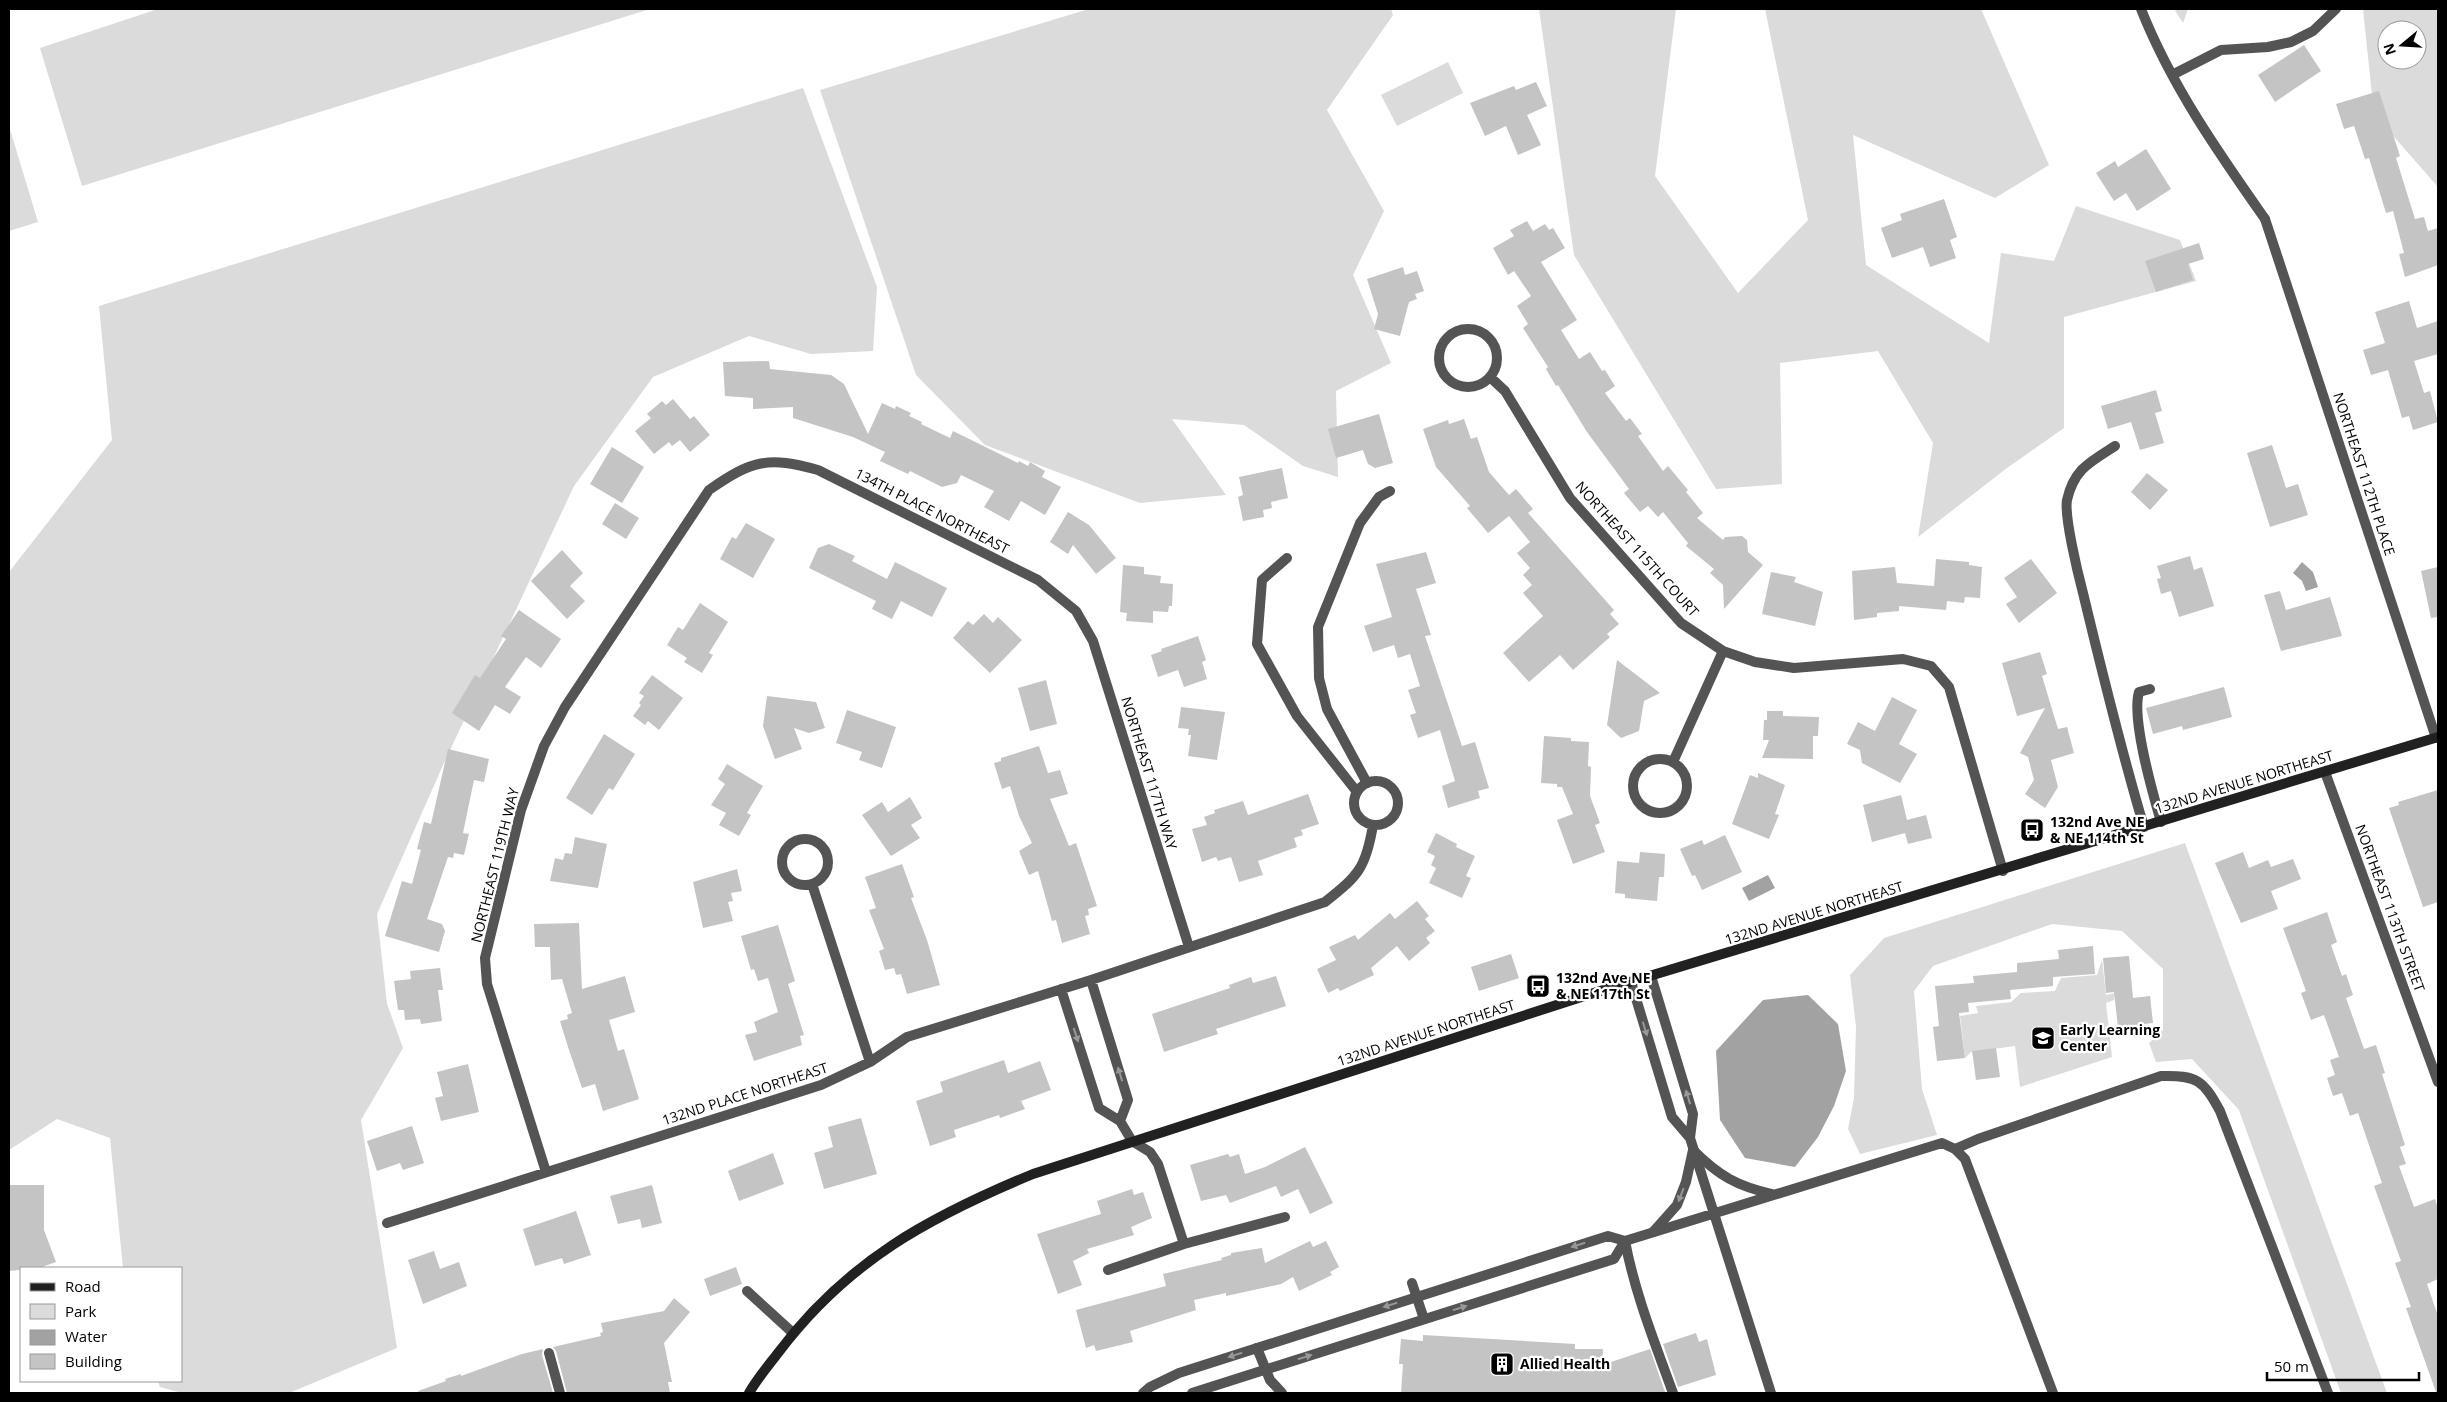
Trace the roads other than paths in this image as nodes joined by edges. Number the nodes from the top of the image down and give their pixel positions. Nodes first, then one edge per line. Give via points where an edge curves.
1 (2141, 9) edge
2 (2336, 9) edge
3 (2172, 75) junction
4 (1490, 377) junction
5 (2116, 446) dead end
6 (765, 462) joint
7 (1390, 491) dead end
8 (1288, 558) dead end
9 (1076, 611) joint
10 (1724, 651) junction
11 (2150, 689) dead end
12 (2437, 737) edge
13 (1673, 762) junction
14 (2325, 772) junction
15 (1366, 783) junction
16 (1356, 792) junction
17 (2161, 822) junction
18 (1373, 825) junction
19 (2144, 828) junction
20 (2003, 870) junction
21 (812, 884) junction
22 (1189, 947) junction
23 (1651, 976) junction
24 (1092, 980) junction
25 (1631, 982) junction
26 (1061, 989) junction
27 (870, 1062) junction
28 (2438, 1082) edge
29 (1120, 1120) junction
30 (1690, 1138) junction
31 (1132, 1142) junction
32 (1955, 1149) junction
33 (1693, 1150) junction
34 (546, 1172) junction
35 (1772, 1194) junction
36 (1712, 1213) junction
37 (1285, 1217) dead end
38 (387, 1224) dead end
39 (1653, 1232) junction
40 (1625, 1241) junction
41 (1184, 1244) junction
42 (1108, 1270) dead end
43 (1412, 1283) dead end
44 (747, 1290) dead end
45 (1416, 1297) junction
46 (1424, 1319) junction
47 (792, 1333) junction
48 (1257, 1348) junction
49 (549, 1353) dead end
50 (1267, 1369) junction
51 (560, 1393) edge
52 (749, 1393) edge
53 (1142, 1393) edge
54 (1192, 1393) edge
55 (1282, 1393) edge
56 (1674, 1393) edge
57 (1771, 1393) edge
58 (2053, 1393) edge
59 (2328, 1393) edge

1 - 3 street, NORTHEAST 112TH PLACE via 2156,48
2 - 3 street via 2313,30 2290,42 2268,48 2221,50
3 - 12 street, NORTHEAST 112TH PLACE via 2218,152 2265,219
4 - 4 street via 1498,361 1494,343 1487,336 1471,329 1453,333 1446,339 1441,347 1440,365 1449,380 1457,385 1475,387
4 - 10 street, NORTHEAST 115TH COURT via 1505,391 1570,498 1681,623
5 - 19 street via 2076,474 2067,502 2074,558
6 - 9 street, 134TH PLACE NORTHEAST via 788,461 818,470 1038,580
6 - 34 street, NORTHEAST 119TH WAY via 736,471 709,490 564,707 544,746 521,810 485,958 487,984
7 - 15 street via 1379,497 1360,523 1318,627 1319,678 1327,709
8 - 16 street via 1262,580 1257,644 1297,716
9 - 22 street, NORTHEAST 117TH WAY via 1093,641
10 - 13 street
10 - 20 street, NORTHEAST 115TH COURT via 1754,662 1794,668 1903,659 1931,666 1949,687
11 - 17 street via 2139,692 2136,701 2145,760
12 - 14 street, 132ND AVENUE NORTHEAST
13 - 13 street via 1655,759 1646,763 1634,776 1633,794 1644,809 1662,814 1684,801 1687,784 1680,767
14 - 17 street, 132ND AVENUE NORTHEAST
14 - 28 street, NORTHEAST 113TH STREET
15 - 16 street
15 - 18 street via 1379,781 1387,784 1397,797 1398,806 1390,820
16 - 18 street via 1354,809 1358,816
17 - 19 street, 132ND AVENUE NORTHEAST
18 - 22 street, 132ND PLACE NORTHEAST via 1369,853 1352,880 1325,902
19 - 20 street, 132ND AVENUE NORTHEAST
20 - 23 street, 132ND AVENUE NORTHEAST
21 - 21 street via 825,874 828,858 820,844 805,838 784,849 781,865 796,884
21 - 27 street
22 - 24 street, 132ND PLACE NORTHEAST
23 - 25 street, 132ND AVENUE NORTHEAST
30 -> 23 street via 1693,1114
24 - 26 street, 132ND PLACE NORTHEAST
29 -> 24 street via 1128,1100
25 -> 30 street via 1672,1117
25 - 31 street, 132ND AVENUE NORTHEAST
26 - 27 street, 132ND PLACE NORTHEAST via 907,1037
26 -> 29 street via 1099,1108
27 - 34 street, 132ND PLACE NORTHEAST via 821,1085
29 - 31 street
30 - 33 street
31 - 41 street via 1150,1152 1158,1164
31 - 47 street, 132ND AVENUE NORTHEAST via 1033,1174 928,1222 873,1256
32 - 35 street via 1942,1143
32 - 58 street via 1965,1159 1972,1174
32 - 59 street via 2161,1076 2179,1075 2200,1081 2220,1111
33 - 35 street via 1712,1169 1731,1181
33 - 36 street
33 -> 39 street via 1677,1205
34 - 38 street, 132ND PLACE NORTHEAST
35 - 36 street
36 - 39 street
36 - 57 street
37 - 41 street
39 - 40 street
40 -> 45 street via 1608,1236
46 -> 40 street via 1614,1259
40 - 56 street via 1644,1316
41 - 42 street
43 - 45 street
44 - 47 street
45 - 46 street
45 -> 48 street
50 -> 46 street
47 - 52 street, 132ND AVENUE NORTHEAST
48 - 50 street
48 -> 53 street via 1179,1373
49 - 51 street
50 - 54 street
50 - 55 street via 1270,1380

